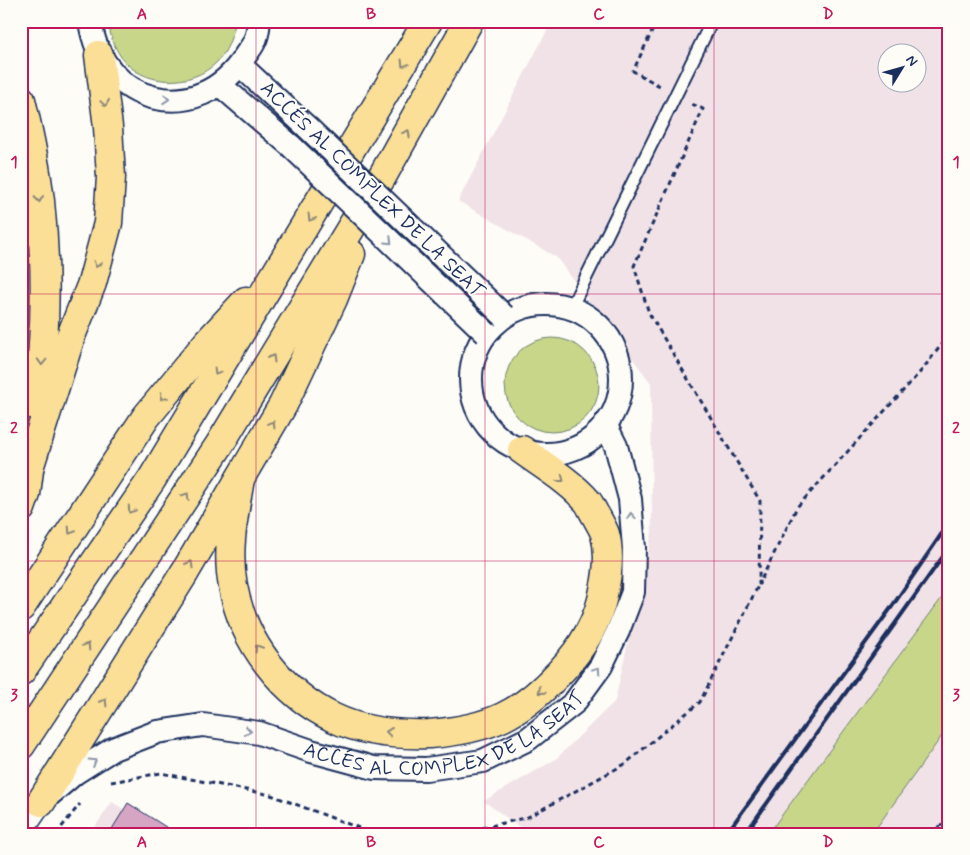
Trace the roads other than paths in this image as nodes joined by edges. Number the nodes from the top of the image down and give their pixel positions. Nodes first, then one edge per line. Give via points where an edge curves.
1 (90, 21) edge
2 (259, 21) edge
3 (428, 21) edge
4 (470, 21) edge
5 (712, 21) edge
6 (99, 55) junction
7 (240, 65) junction
8 (220, 85) junction
9 (21, 100) edge
10 (383, 175) junction
11 (288, 256) junction
12 (571, 308) junction
13 (504, 316) junction
14 (486, 333) junction
15 (605, 424) junction
16 (522, 450) junction
17 (30, 465) junction
18 (240, 479) junction
19 (21, 508) edge
20 (21, 607) edge
21 (21, 672) edge
22 (21, 745) edge
23 (41, 802) junction
24 (949, 827) edge
25 (21, 832) edge
26 (940, 834) edge

1 - 6 street, ACCÉS AL COMPLEX DE LA SEAT
2 - 7 street, ACCÉS AL COMPLEX DE LA SEAT via 256,40
3 -> 11 highway
10 -> 4 highway
5 - 12 lane
6 -> 8 street, ACCÉS AL COMPLEX DE LA SEAT via 121,82 153,98 188,99
6 -> 17 highway via 110,161 108,223 92,283
7 - 8 street, ACCÉS AL COMPLEX DE LA SEAT
7 - 13 street, ACCÉS AL COMPLEX DE LA SEAT, bridge
8 -> 14 street, ACCÉS AL COMPLEX DE LA SEAT, bridge via 291,146
9 -> 17 highway via 40,201 45,280 41,374
18 -> 10 highway via 283,405 333,298
22 -> 10 highway via 220,444
11 -> 20 highway via 207,344 146,417
11 -> 21 highway via 152,479
12 - 13 street, ACCÉS AL COMPLEX DE LA SEAT via 533,305
12 - 15 street, ACCÉS AL COMPLEX DE LA SEAT via 594,321 605,333 619,363 621,380 618,396
13 - 14 street, ACCÉS AL COMPLEX DE LA SEAT
14 - 16 street, ACCÉS AL COMPLEX DE LA SEAT via 476,351 471,370 472,391 488,427 504,441
15 - 16 street, ACCÉS AL COMPLEX DE LA SEAT via 579,448 562,454
23 -> 15 street, ACCÉS AL COMPLEX DE LA SEAT via 75,773 113,750 157,732 194,727 259,733 374,768 426,769 483,761 528,739 574,703 601,666 633,592 630,499 616,446
16 -> 18 highway via 588,503 605,533 608,566 602,603 589,634 568,664 545,688 502,718 452,732 410,735 370,730 335,719 294,692 272,668 255,646 244,623 233,586 230,536
17 - 19 highway
23 -> 18 highway
23 - 25 street, ACCÉS AL COMPLEX DE LA SEAT
24 - 26 lane

